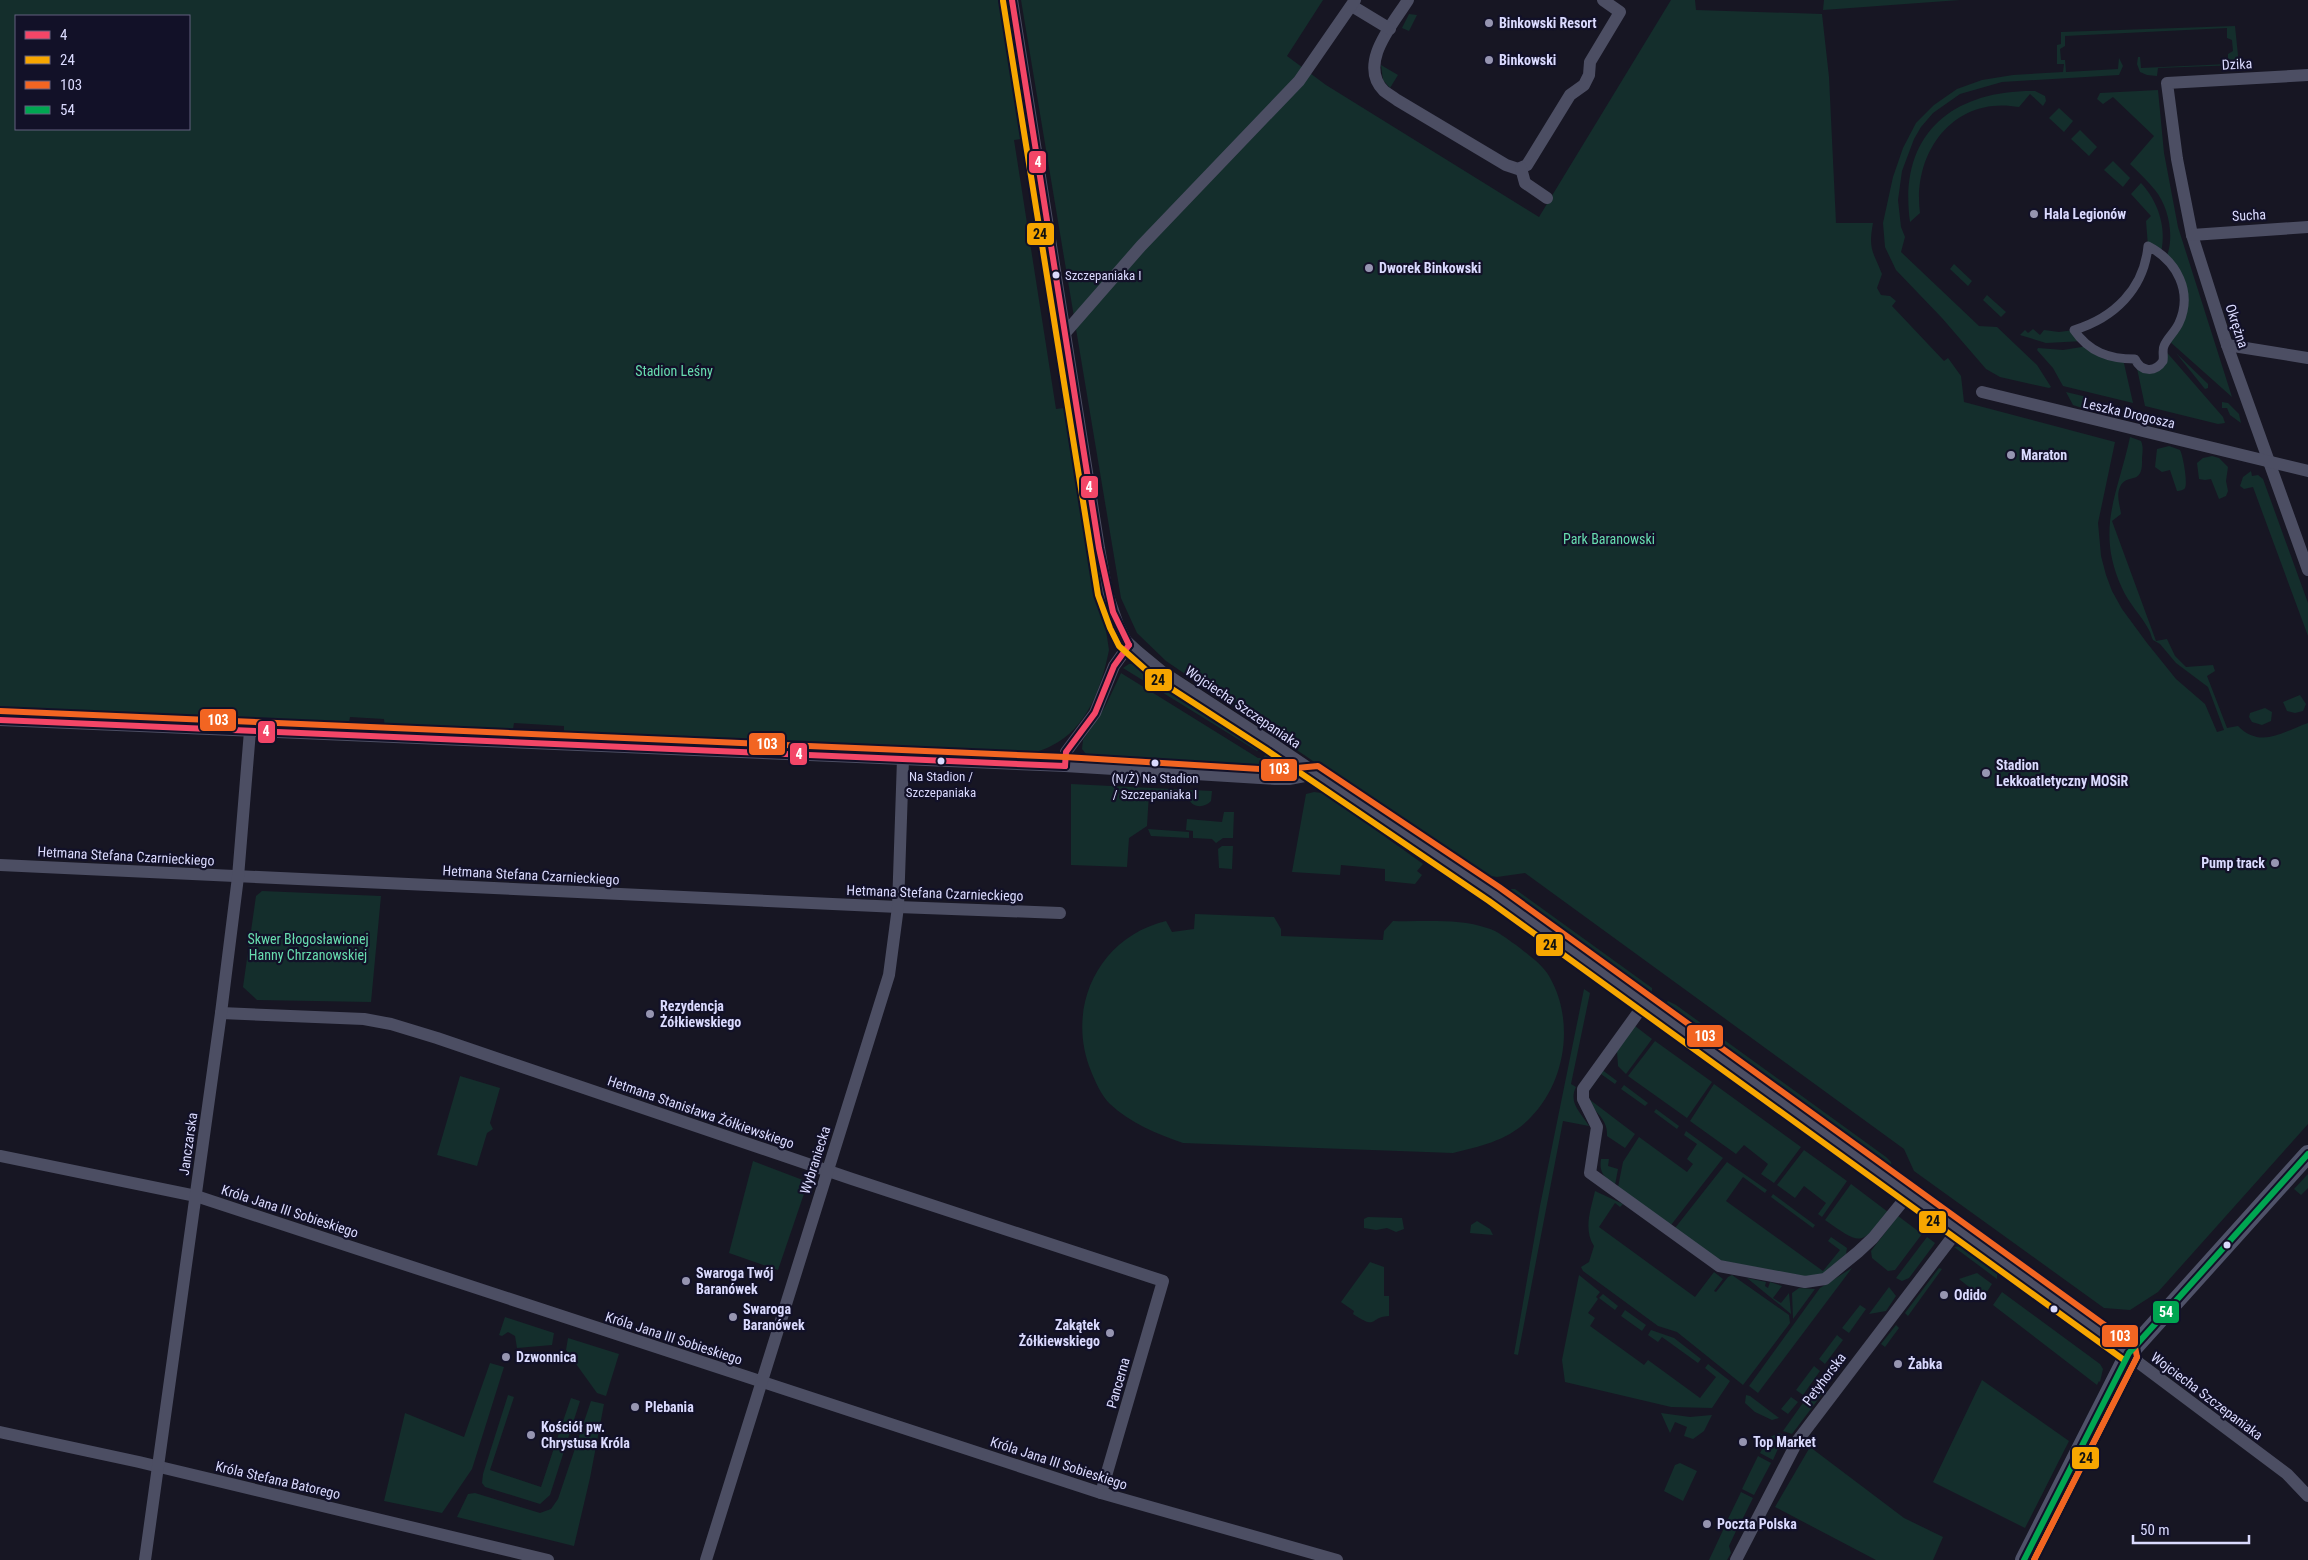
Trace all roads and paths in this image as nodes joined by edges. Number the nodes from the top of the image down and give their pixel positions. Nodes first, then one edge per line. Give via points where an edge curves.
1 (1012, 0) edge
2 (1408, 0) edge
3 (1603, 0) edge
4 (1353, 3) edge
5 (1390, 29) junction
6 (2308, 75) edge
7 (2168, 83) joint
8 (1521, 168) junction
9 (1547, 198) dead end
10 (2308, 227) edge
11 (2192, 235) junction
12 (2166, 258) joint
13 (1065, 333) junction
14 (2227, 344) junction
15 (2308, 358) edge
16 (1982, 392) dead end
17 (2268, 462) junction
18 (2308, 471) edge
19 (2308, 570) edge
20 (1128, 645) junction
21 (0, 720) edge
22 (250, 731) junction
23 (904, 759) junction
24 (1065, 766) junction
25 (1315, 774) junction
26 (0, 864) edge
27 (238, 877) junction
28 (898, 907) junction
29 (1060, 913) dead end
30 (1645, 1003) junction
31 (221, 1013) junction
32 (2308, 1154) edge
33 (0, 1156) edge
34 (827, 1170) junction
35 (1908, 1195) junction
36 (196, 1196) junction
37 (1957, 1230) junction
38 (1163, 1281) joint
39 (2129, 1353) junction
40 (761, 1382) junction
41 (0, 1432) edge
42 (157, 1467) junction
43 (1102, 1493) junction
44 (2308, 1496) edge
45 (144, 1560) edge
46 (548, 1560) edge
47 (706, 1560) edge
48 (1337, 1560) edge
49 (1736, 1560) edge
50 (2024, 1560) edge

1 - 13 street, Wojciecha Szczepaniaka
2 - 5 street
3 - 8 street via 1620,12 1590,62 1587,81 1570,95 1533,157
4 - 5 street
4 - 13 street via 1299,80 1142,246
5 - 8 street via 1376,52 1374,70 1384,91 1506,165
6 - 7 street, Dzika
7 - 11 street, Okrężna via 2177,159
8 - 9 street via 1525,183
10 - 11 street, Sucha
11 - 14 street, Okrężna
12 - 12 street via 2148,246 2142,274 2124,302 2102,319 2074,330 2080,338 2097,352 2112,358 2135,359 2144,368 2153,369 2161,364 2163,348 2179,323 2184,303 2180,277
13 - 20 street, Wojciecha Szczepaniaka via 1104,575 1113,612
14 - 15 street
14 - 17 street, Okrężna
16 - 17 street, Leszka Drogosza
17 - 18 street, Leszka Drogosza
17 - 19 street, Okrężna
20 - 24 street via 1114,666 1095,712 1066,752
20 - 25 street, Wojciecha Szczepaniaka via 1161,671
21 - 22 street
22 - 23 street
22 - 27 street, Janczarska
23 - 24 street
23 - 28 street, Wybraniecka
24 - 25 street via 1275,779
25 - 30 street, Wojciecha Szczepaniaka via 1494,894
26 - 27 street, Hetmana Stefana Czarnieckiego
27 - 28 street, Hetmana Stefana Czarnieckiego
27 - 31 street, Janczarska
28 - 29 street, Hetmana Stefana Czarnieckiego
28 - 34 street, Wybraniecka via 889,975
30 - 35 street, Wojciecha Szczepaniaka
30 - 35 street via 1583,1089 1584,1099 1597,1126 1590,1172 1719,1266 1805,1282 1825,1279 1858,1252
31 - 34 street, Hetmana Stanisława Żółkiewskiego via 336,1017 391,1024
31 - 36 street, Janczarska
32 - 39 main road
33 - 36 street, Króla Jana III Sobieskiego
34 - 38 street, Hetmana Stanisława Żółkiewskiego
34 - 40 street, Wybraniecka
35 - 37 street, Wojciecha Szczepaniaka
36 - 40 street, Króla Jana III Sobieskiego
36 - 42 street, Janczarska
37 - 39 street, Wojciecha Szczepaniaka
37 - 49 street, Petyhorska via 1798,1440
38 - 43 street, Pancerna
39 - 44 street, Wojciecha Szczepaniaka via 2139,1364 2287,1474
39 - 50 main road
40 - 43 street, Króla Jana III Sobieskiego
40 - 47 street, Wybraniecka
41 - 42 street, Króla Stefana Batorego
42 - 45 street, Janczarska
42 - 46 street, Króla Stefana Batorego
43 - 48 street, Króla Jana III Sobieskiego

